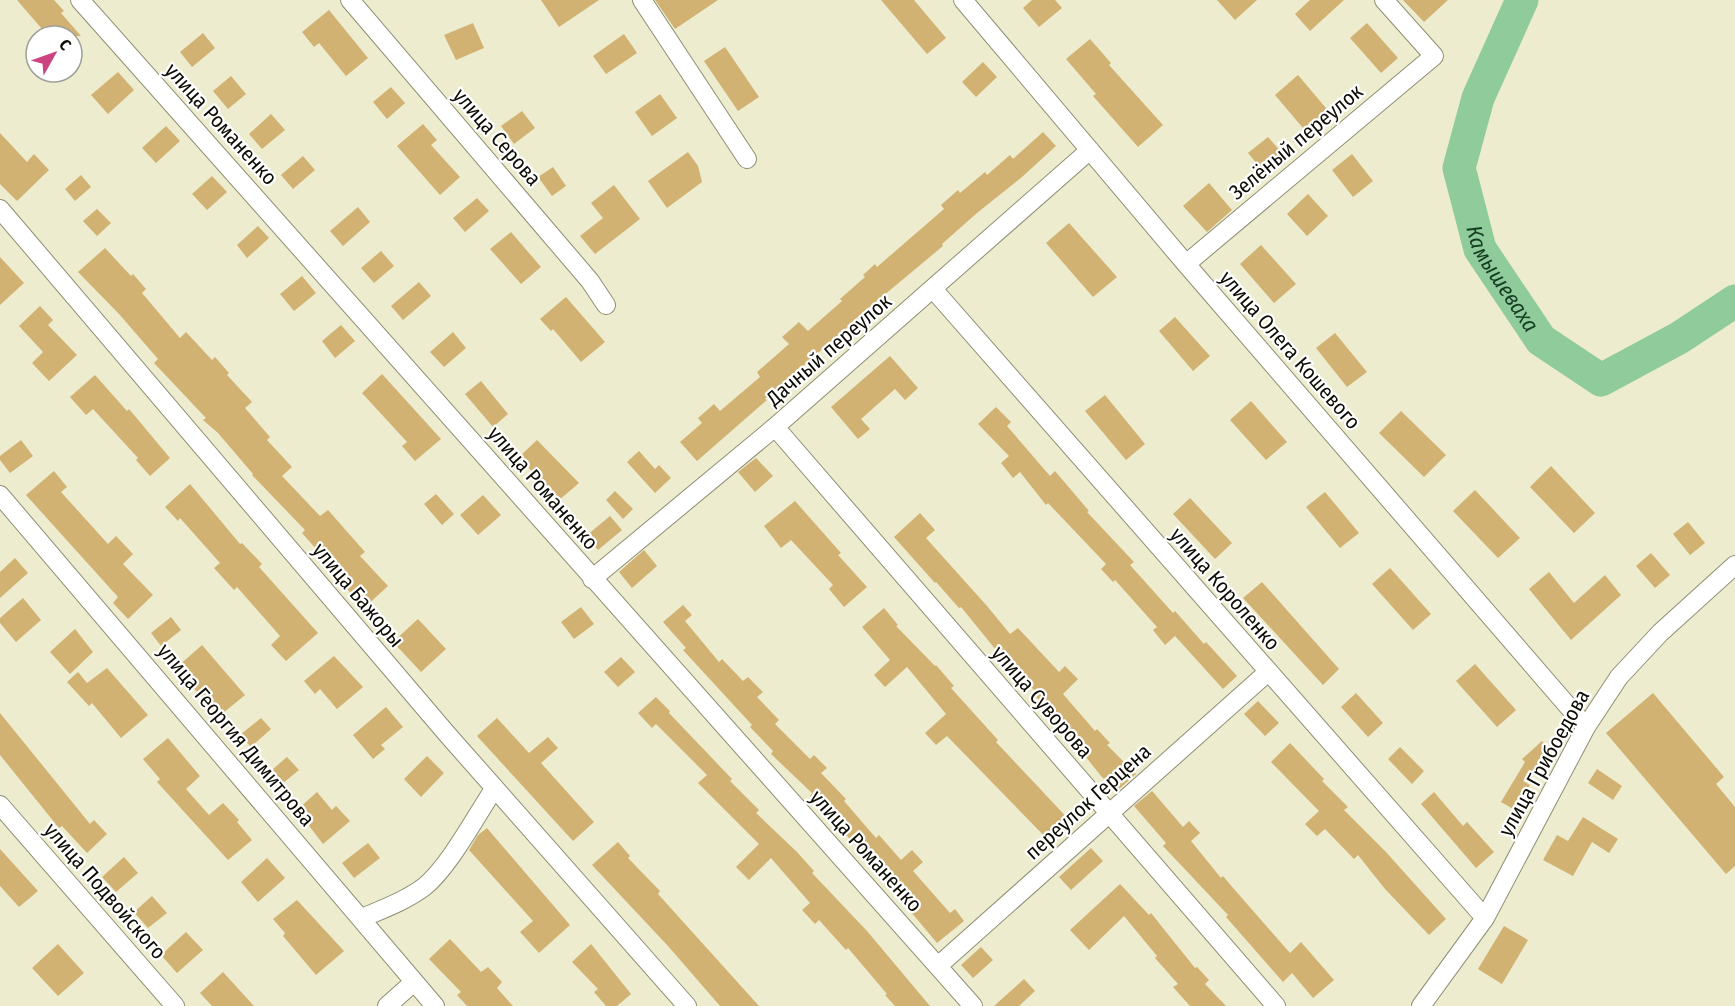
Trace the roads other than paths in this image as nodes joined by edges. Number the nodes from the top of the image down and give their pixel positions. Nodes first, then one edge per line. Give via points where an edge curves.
1 (80, 0) edge
2 (350, 0) edge
3 (642, 0) edge
4 (963, 0) edge
5 (1384, 0) edge
6 (1090, 150) junction
7 (747, 159) dead end
8 (0, 209) edge
9 (1186, 264) junction
10 (933, 289) junction
11 (606, 305) dead end
12 (775, 427) junction
13 (0, 495) edge
14 (1735, 565) edge
15 (592, 579) junction
16 (1268, 672) junction
17 (1586, 727) junction
18 (494, 789) junction
19 (0, 805) edge
20 (1110, 813) junction
21 (362, 918) junction
22 (1485, 918) junction
23 (938, 966) junction
24 (414, 982) junction
25 (175, 1006) edge
26 (387, 1006) edge
27 (435, 1006) edge
28 (687, 1006) edge
29 (973, 1006) edge
30 (1276, 1006) edge
31 (1421, 1006) edge

1 - 15 street, улица Романенко
2 - 11 street, улица Серова via 590,281
3 - 7 street
4 - 6 street, улица Олега Кошевого
5 - 9 street, Зелёный переулок via 1434,56
6 - 9 street, улица Олега Кошевого
6 - 10 street, Дачный переулок
8 - 18 street, улица Бажоры
9 - 17 street, улица Олега Кошевого
10 - 12 street, Дачный переулок
10 - 16 street, улица Короленко
12 - 15 street, Дачный переулок
12 - 20 street, улица Суворова
13 - 21 street, улица Георгия Димитрова
14 - 17 street, улица Грибоедова via 1660,633 1619,677
15 - 23 street, улица Романенко
16 - 20 street, переулок Герцена
16 - 22 street, улица Короленко
17 - 22 street, улица Грибоедова
18 - 21 street via 441,869 425,885 406,899
18 - 28 street, улица Бажоры
19 - 25 street, улица Подвойского
20 - 23 street, переулок Герцена
20 - 30 street, улица Суворова
21 - 24 street, улица Георгия Димитрова
22 - 31 street, улица Грибоедова
23 - 29 street, улица Романенко
24 - 26 street
24 - 27 street, улица Георгия Димитрова

